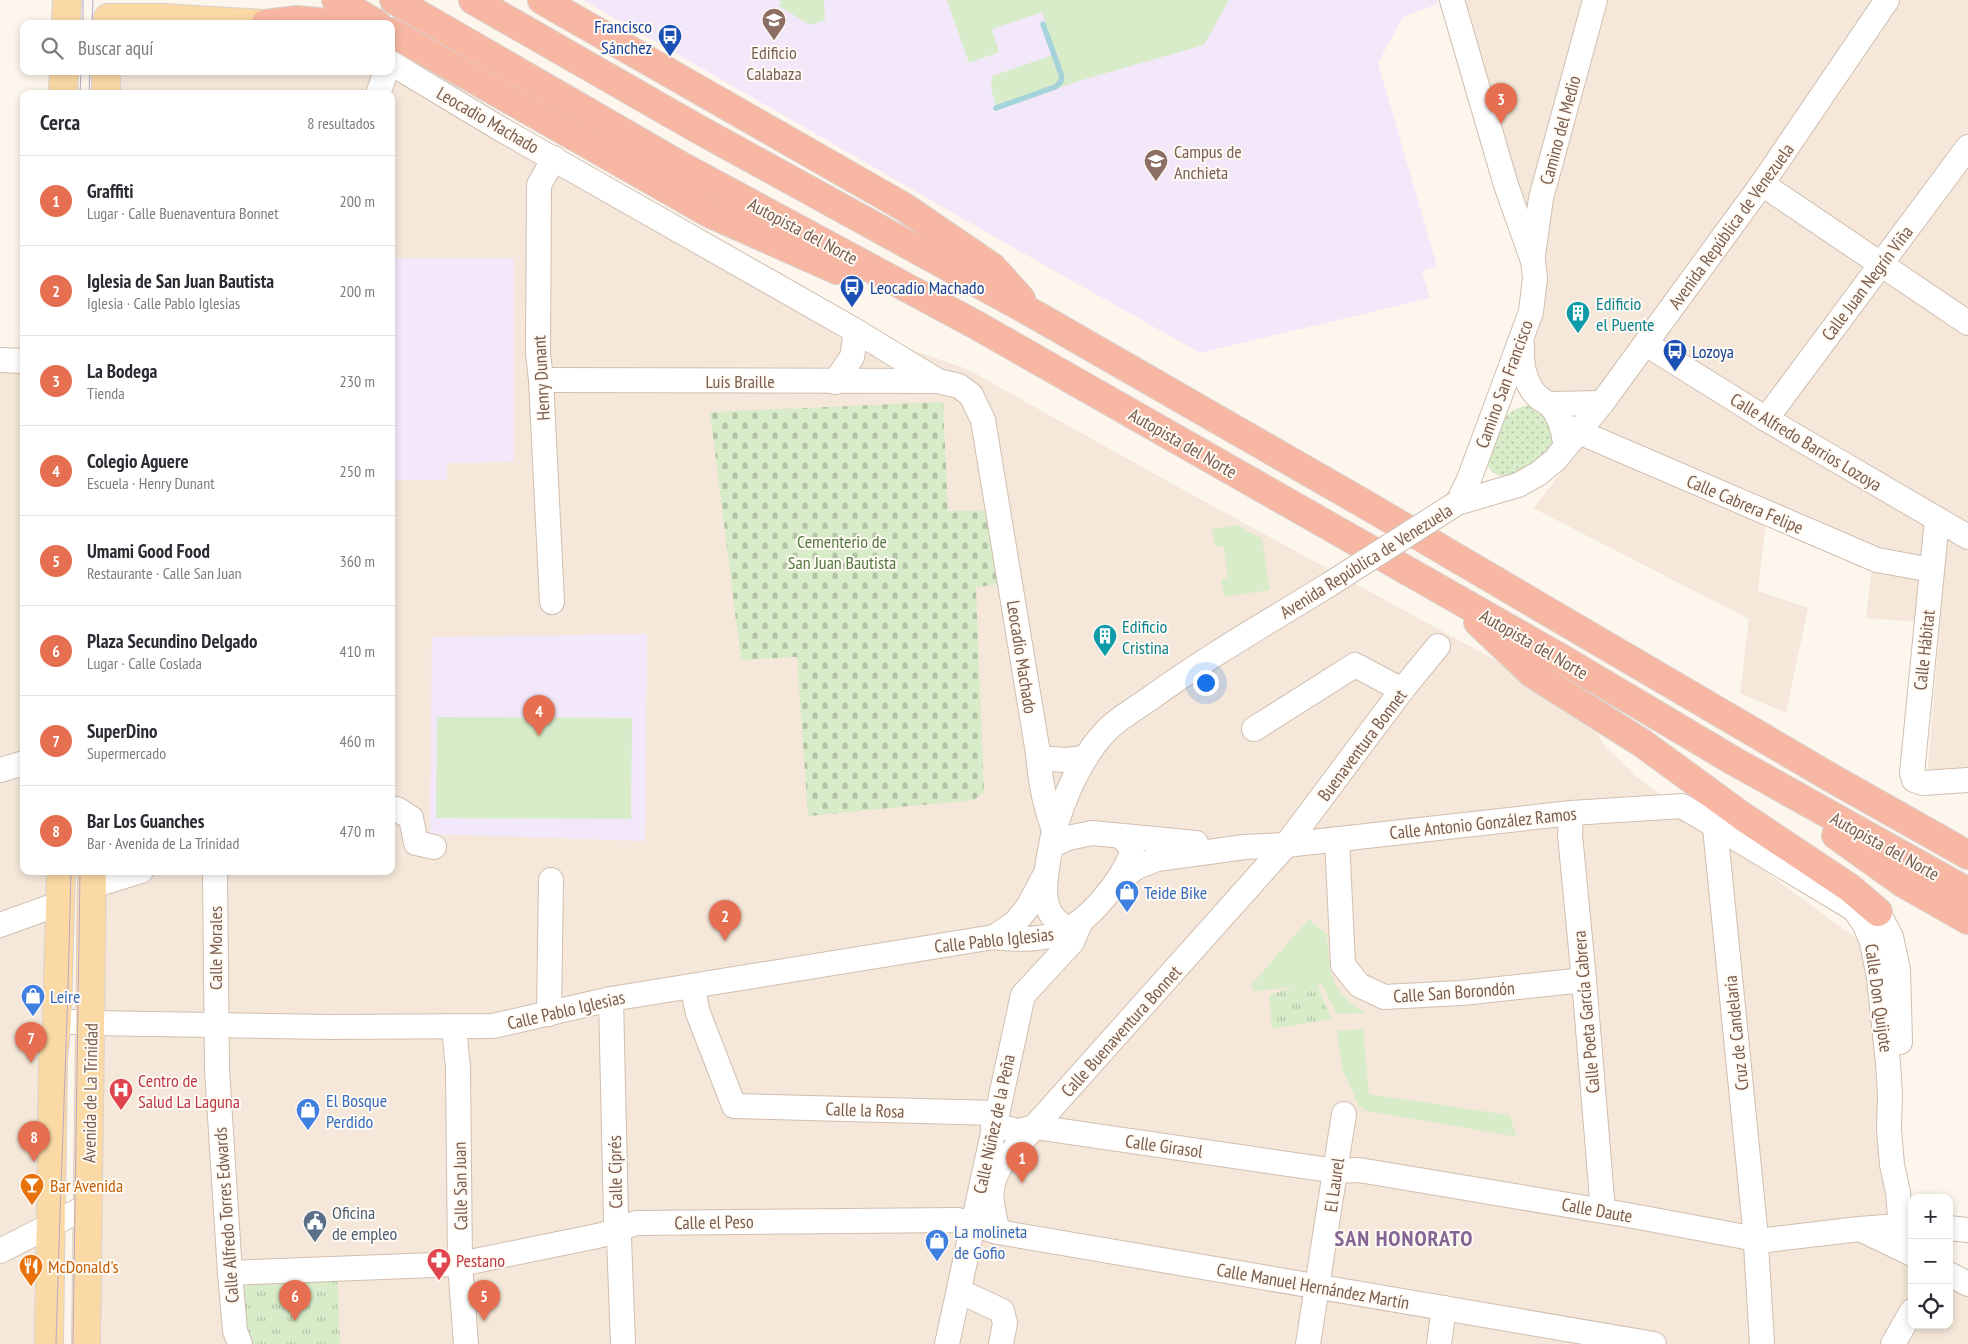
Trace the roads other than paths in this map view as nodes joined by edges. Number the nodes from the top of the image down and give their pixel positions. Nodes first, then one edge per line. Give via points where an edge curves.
1 (67, 0) edge
2 (336, 0) edge
3 (394, 0) edge
4 (473, 0) edge
5 (542, 0) edge
6 (1452, 0) edge
7 (1596, 0) edge
8 (1887, 0) edge
9 (108, 14) edge
10 (66, 20) edge
11 (196, 20) edge
12 (370, 20) edge
13 (395, 34) edge
14 (395, 51) edge
15 (395, 65) edge
16 (64, 75) edge
17 (106, 75) edge
18 (385, 75) edge
19 (63, 90) edge
20 (106, 90) edge
21 (379, 90) edge
22 (1968, 147) edge
23 (554, 158) junction
24 (627, 168) junction
25 (1762, 184) junction
26 (1510, 195) junction
27 (1541, 198) junction
28 (1533, 262) junction
29 (1880, 265) junction
30 (867, 266) junction
31 (1034, 314) junction
32 (1968, 323) edge
33 (856, 331) junction
34 (1522, 334) junction
35 (1646, 344) junction
36 (0, 360) edge
37 (20, 361) edge
38 (541, 380) junction
39 (938, 381) junction
40 (835, 382) junction
41 (1545, 401) junction
42 (1602, 403) junction
43 (1490, 419) junction
44 (1766, 419) junction
45 (1568, 435) junction
46 (1476, 459) junction
47 (1505, 490) junction
48 (1457, 503) junction
49 (1937, 520) junction
50 (1968, 537) edge
51 (1932, 570) junction
52 (1456, 599) junction
53 (552, 602) dead end
54 (1438, 646) dead end
55 (1402, 690) junction
56 (1254, 729) dead end
57 (1039, 755) junction
58 (1085, 758) junction
59 (1732, 760) junction
60 (20, 764) edge
61 (0, 770) edge
62 (1835, 780) junction
63 (1968, 780) edge
64 (1063, 802) junction
65 (395, 809) edge
66 (1571, 813) junction
67 (1715, 827) junction
68 (1092, 833) junction
69 (1968, 833) edge
70 (1122, 837) junction
71 (1052, 838) junction
72 (1337, 838) junction
73 (1286, 844) junction
74 (434, 847) dead end
75 (1245, 847) junction
76 (1968, 855) edge
77 (1047, 871) junction
78 (61, 875) edge
79 (116, 875) edge
80 (215, 875) edge
81 (92, 879) edge
82 (1120, 879) junction
83 (551, 880) dead end
84 (1968, 892) edge
85 (60, 903) junction
86 (1878, 912) joint
87 (1968, 920) edge
88 (0, 925) edge
89 (1074, 927) junction
90 (994, 937) junction
91 (1584, 980) junction
92 (692, 986) junction
93 (611, 999) junction
94 (549, 1014) junction
95 (57, 1021) junction
96 (91, 1023) junction
97 (215, 1025) junction
98 (454, 1027) junction
99 (1344, 1114) dead end
100 (994, 1119) junction
101 (1035, 1127) junction
102 (1336, 1171) junction
103 (1898, 1192) junction
104 (88, 1206) junction
105 (1602, 1211) junction
106 (52, 1224) junction
107 (972, 1224) junction
108 (1908, 1228) edge
109 (1953, 1228) edge
110 (618, 1229) junction
111 (1859, 1229) junction
112 (1908, 1229) edge
113 (1968, 1230) edge
114 (998, 1232) junction
115 (1756, 1239) junction
116 (0, 1251) edge
117 (1908, 1252) edge
118 (460, 1264) junction
119 (230, 1272) junction
120 (1953, 1276) edge
121 (1968, 1284) edge
122 (1317, 1287) junction
123 (959, 1291) junction
124 (1444, 1308) junction
125 (1908, 1318) edge
126 (1584, 1338) edge
127 (49, 1344) edge
128 (86, 1344) edge
129 (240, 1344) edge
130 (466, 1344) edge
131 (623, 1344) edge
132 (947, 1344) edge
133 (1001, 1344) edge
134 (1308, 1344) edge
135 (1439, 1344) edge
136 (1654, 1344) edge
137 (1762, 1344) edge
138 (1893, 1344) edge

1 - 10 main road
2 - 12 highway
3 - 30 highway, Autopista del Norte via 683,167
4 - 31 highway, Autopista del Norte via 698,129
5 - 31 highway via 904,206 992,266
6 - 26 street
7 - 27 street, Camino del Medio
8 - 25 street, Avenida República de Venezuela
9 - 11 main road
13 - 24 highway
14 - 24 highway
15 - 23 street, Leocadio Machado
16 - 19 main road
17 - 20 main road
18 - 21 street
22 - 29 street, Calle Juan Negrín Viña
23 - 33 street, Leocadio Machado
23 - 38 street, Henry Dunant via 539,185 538,353
24 - 30 highway via 710,213 837,270
25 - 29 street
25 - 35 street, Avenida República de Venezuela
26 - 27 street
26 - 28 street
27 - 28 street, Camino del Medio
28 - 34 street, Camino San Francisco via 1534,294
29 - 32 street
29 - 44 street, Calle Juan Negrín Viña
30 - 52 highway, Autopista del Norte
31 - 62 highway, Autopista del Norte
33 - 39 street, Leocadio Machado
33 - 40 street via 852,357
34 - 41 street via 1524,374 1530,389
34 - 43 street, Camino San Francisco
35 - 42 street, Avenida República de Venezuela
35 - 44 street, Calle Alfredo Barrios Lozoya
36 - 37 street
38 - 40 street, Luis Braille
38 - 53 street, Henry Dunant
39 - 40 street, Luis Braille
39 - 57 street, Leocadio Machado via 959,386 971,395 983,420
41 - 42 street
41 - 43 street via 1524,398 1510,403
41 - 45 street
42 - 45 street, Avenida República de Venezuela
43 - 46 street, Camino San Francisco
44 - 49 street, Calle Alfredo Barrios Lozoya
45 - 47 street, Avenida República de Venezuela via 1554,460 1538,474
45 - 51 street, Calle Cabrera Felipe via 1877,560
46 - 47 street via 1487,477
46 - 48 street, Camino San Francisco
47 - 48 street, Avenida República de Venezuela
48 - 58 street, Avenida República de Venezuela, bridge via 1165,688 1106,730
49 - 50 street, Calle Alfredo Barrios Lozoya
49 - 51 street, Calle Hábitat
51 - 63 street, Calle Hábitat via 1912,773 1914,780 1923,784
52 - 59 highway, Autopista del Norte
52 - 86 highway via 1533,674 1642,743 1742,816 1850,888
54 - 55 street, Buenaventura Bonnet
55 - 56 street via 1356,665
55 - 73 street, Buenaventura Bonnet
57 - 58 street via 1065,760
57 - 64 street, Leocadio Machado
57 - 71 street, Leocadio Machado via 1041,787
58 - 64 street, Avenida República de Venezuela
59 - 84 highway, Autopista del Norte
59 - 87 highway via 1903,883
60 - 61 street
62 - 69 highway via 1904,798
62 - 76 highway, Autopista del Norte
64 - 68 street, Leocadio Machado via 1075,819
64 - 71 street, Avenida República de Venezuela
65 - 74 street via 411,818 416,843
66 - 67 street, Calle Antonio González Ramos via 1682,806
66 - 72 street, Calle Antonio González Ramos
66 - 91 street, Calle Poeta García Cabrera via 1570,835
67 - 103 street, Calle Don Quijote via 1854,909 1865,925 1879,978 1888,1063 1892,1165
67 - 115 street, Cruz de Candelaria
68 - 70 street, Calle Antonio González Ramos
68 - 71 street
70 - 75 street, Calle Antonio González Ramos
70 - 82 street via 1132,853
71 - 77 street, Avenida República de Venezuela
72 - 73 street, Calle Antonio González Ramos
72 - 91 street, Calle San Borondón via 1343,965 1359,985 1384,997 1462,993
73 - 75 street, Calle Antonio González Ramos
73 - 101 street, Calle Buenaventura Bonnet
75 - 82 street, Calle Antonio González Ramos via 1157,859
77 - 89 street via 1045,896 1049,910 1055,919
77 - 90 street via 1028,907 1015,923
78 - 85 main road, Avenida de La Trinidad
79 - 81 street
80 - 97 street, Calle Morales
81 - 96 main road, Avenida de La Trinidad
82 - 89 street via 1090,915
83 - 94 street
85 - 88 street
85 - 95 main road, Avenida de La Trinidad
86 - 103 street, Calle Don Quijote via 1891,937 1898,969 1904,1157
89 - 90 street, Calle Pablo Iglesias via 1035,938
89 - 100 street, Calle Núñez de la Peña via 1072,942 1023,995
90 - 92 street, Calle Pablo Iglesias
91 - 105 street, Calle Poeta García Cabrera
92 - 93 street, Calle Pablo Iglesias
92 - 100 street, Calle la Rosa via 698,1013 734,1106
93 - 94 street, Calle Pablo Iglesias
93 - 110 street, Calle Ciprés
94 - 98 street, Calle Pablo Iglesias via 493,1026
95 - 96 street, Calle Pablo Iglesias
95 - 106 main road, Avenida de La Trinidad via 53,1060
96 - 97 street, Calle Pablo Iglesias
96 - 104 main road, Avenida de La Trinidad
97 - 98 street, Calle Pablo Iglesias
97 - 119 street, Calle Alfredo Torres Edwards
98 - 118 street, Calle San Juan via 458,1068
99 - 102 street, El Laurel
100 - 101 street, Calle Girasol via 1018,1131
100 - 107 street, Calle Núñez de la Peña
101 - 102 street, Calle Girasol
101 - 114 street, Calle Buenaventura Bonnet via 1003,1162 993,1179 990,1189
102 - 105 street, Calle Daute via 1360,1170
102 - 122 street, El Laurel
103 - 108 street, Calle Don Quijote via 1900,1216
104 - 106 street
104 - 128 main road, Avenida de La Trinidad
105 - 115 street, Calle Daute
106 - 116 street
106 - 127 main road, Avenida de La Trinidad
107 - 110 street, Calle el Peso via 958,1220 636,1222
107 - 114 street, Calle Manuel Hernández Martín
107 - 123 street, Calle Núñez de la Peña
109 - 113 street
110 - 118 street, Calle el Peso
110 - 131 street, Calle Ciprés
111 - 112 street, Calle Daute
111 - 115 street, Calle Daute
111 - 117 street
114 - 122 street, Calle Manuel Hernández Martín
115 - 137 street, Cruz de Candelaria
118 - 119 street, Calle el Peso
118 - 130 street, Calle San Juan
119 - 129 street, Calle Alfredo Torres Edwards via 235,1331
120 - 121 street
122 - 124 street, Calle Manuel Hernández Martín
122 - 134 street, El Laurel
123 - 132 street, Calle Núñez de la Peña
123 - 133 street via 1002,1311 1005,1324
124 - 126 street, Calle Manuel Hernández Martín
124 - 135 street
125 - 138 street
126 - 136 street, Calle Manuel Hernández Martín

